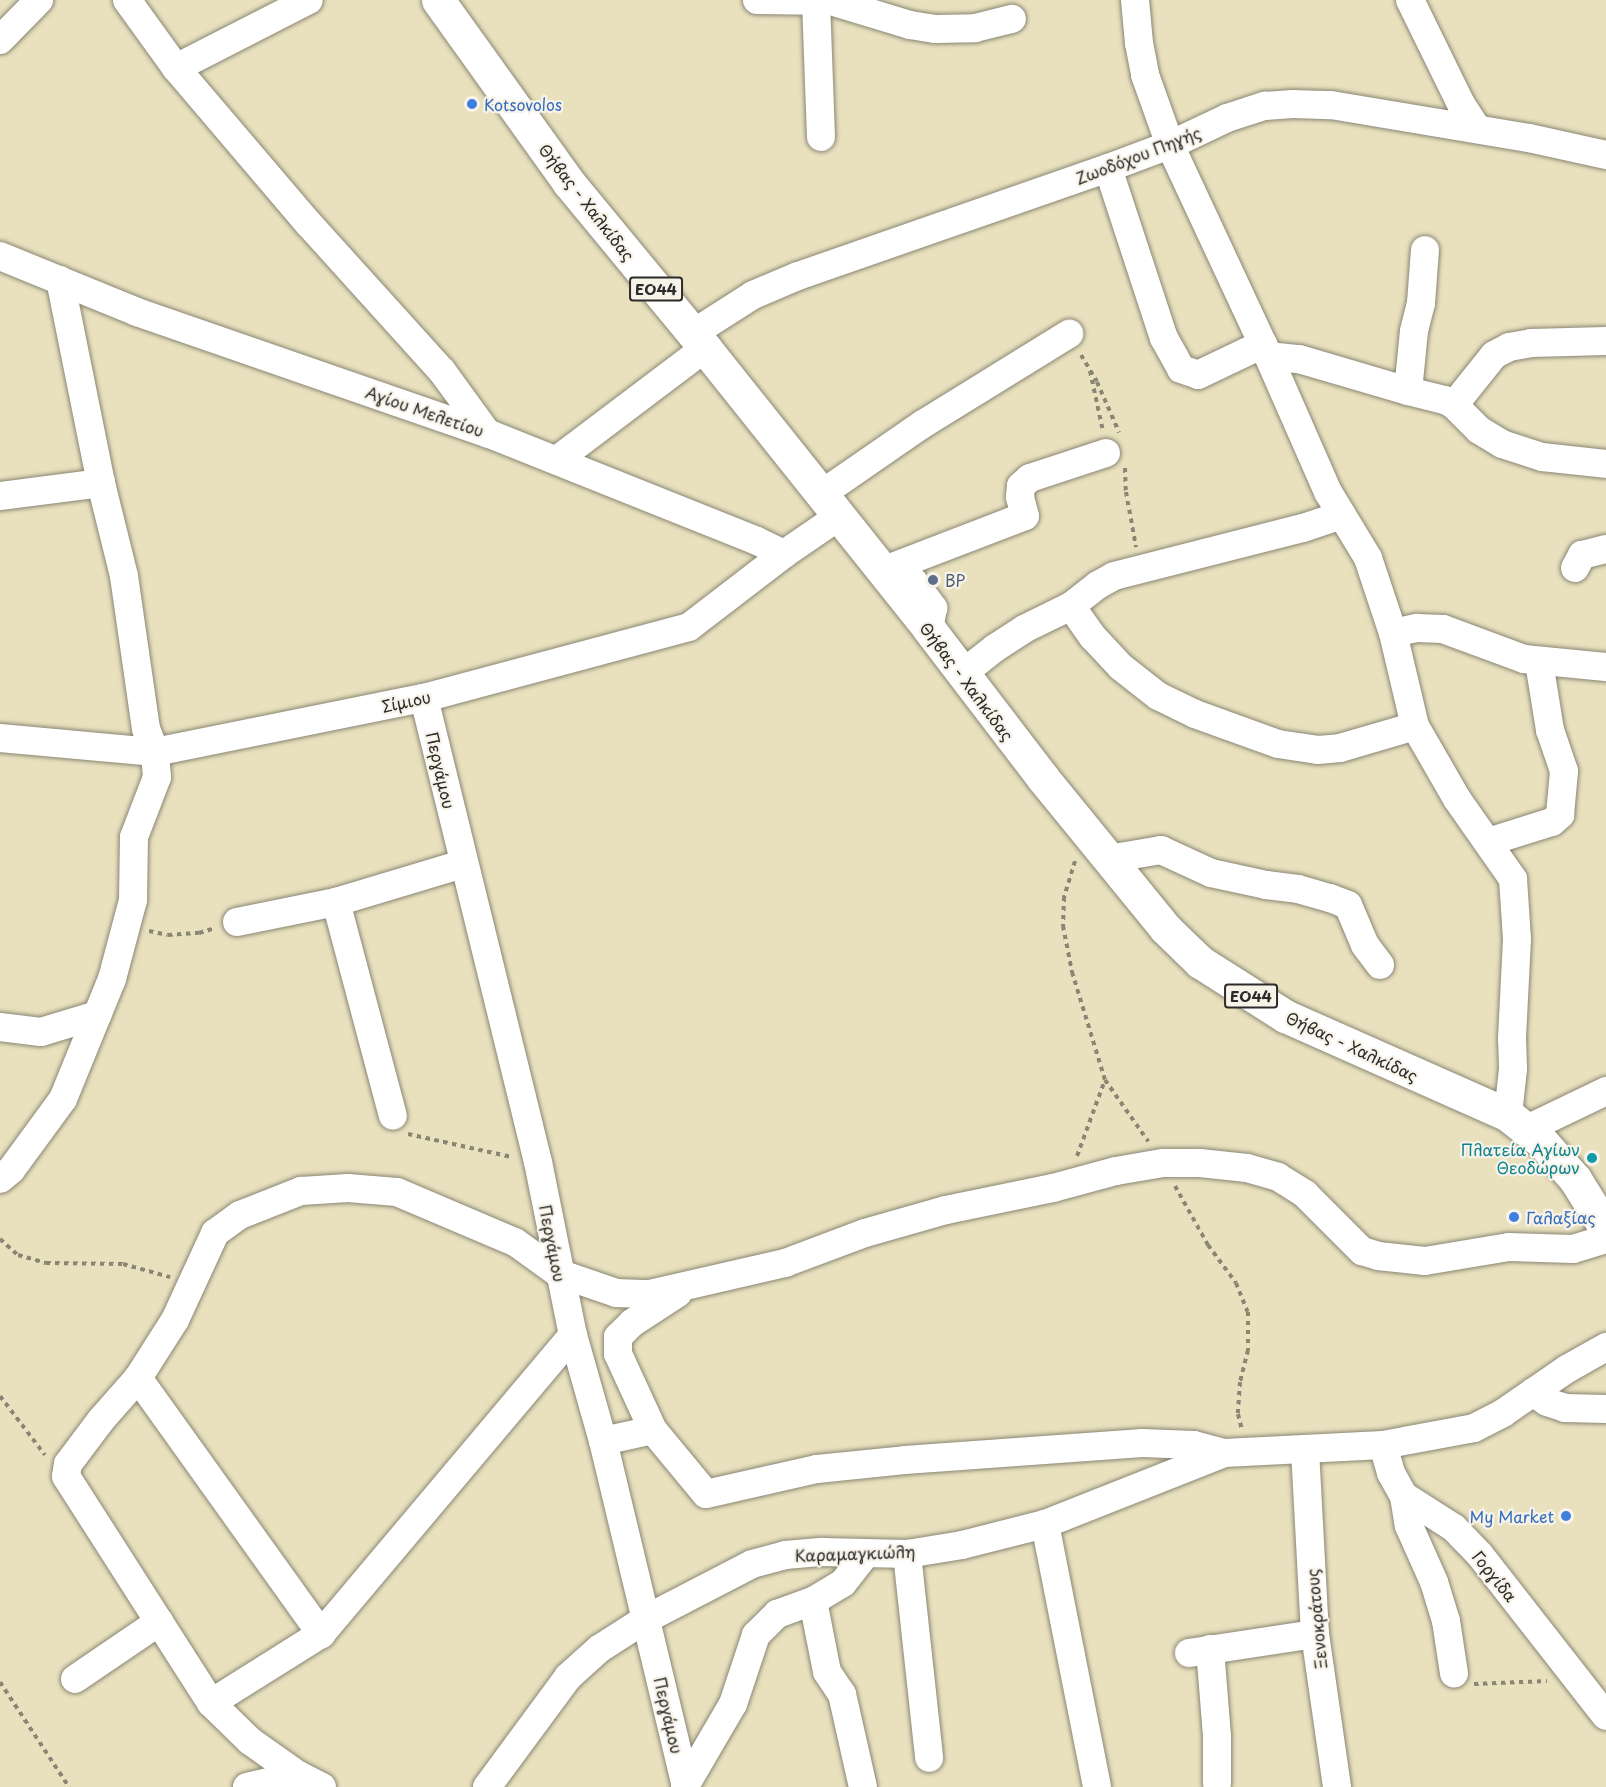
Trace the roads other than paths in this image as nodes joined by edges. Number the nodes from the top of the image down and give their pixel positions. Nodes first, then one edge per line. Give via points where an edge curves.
1 (39, 0) edge
2 (127, 0) edge
3 (309, 0) edge
4 (438, 0) edge
5 (757, 0) edge
6 (1135, 0) edge
7 (1410, 0) edge
8 (816, 1) edge
9 (1012, 19) dead end
10 (0, 40) edge
11 (176, 68) junction
12 (1477, 129) junction
13 (822, 137) dead end
14 (1170, 145) junction
15 (1606, 155) edge
16 (1108, 168) junction
17 (1425, 250) dead end
18 (0, 256) edge
19 (60, 280) junction
20 (1069, 334) dead end
21 (698, 341) junction
22 (1606, 341) edge
23 (1266, 350) junction
24 (1408, 392) junction
25 (1454, 405) junction
26 (487, 433) junction
27 (1106, 453) road end
28 (558, 460) junction
29 (1606, 464) edge
30 (101, 483) junction
31 (0, 496) edge
32 (829, 506) junction
33 (1342, 515) junction
34 (1606, 549) edge
35 (784, 554) junction
36 (1575, 568) dead end
37 (885, 575) junction
38 (1071, 606) junction
39 (1393, 633) junction
40 (1539, 662) junction
41 (1606, 667) edge
42 (962, 674) junction
43 (424, 698) junction
44 (1415, 726) junction
45 (0, 738) edge
46 (155, 752) junction
47 (1488, 842) junction
48 (1108, 859) junction
49 (463, 864) junction
50 (336, 902) junction
51 (237, 922) road end
52 (1380, 965) dead end
53 (97, 1015) junction
54 (0, 1027) edge
55 (1606, 1091) edge
56 (393, 1116) road end
57 (1518, 1122) junction
58 (0, 1179) edge
59 (1606, 1229) edge
60 (1606, 1239) edge
61 (558, 1273) junction
62 (687, 1287) junction
63 (573, 1335) junction
64 (1606, 1347) edge
65 (138, 1378) junction
66 (1533, 1392) junction
67 (1606, 1409) edge
68 (653, 1430) junction
69 (603, 1441) junction
70 (1383, 1444) junction
71 (1305, 1450) junction
72 (1224, 1453) junction
73 (1404, 1496) junction
74 (1045, 1524) junction
75 (866, 1554) junction
76 (907, 1554) junction
77 (813, 1601) junction
78 (646, 1619) junction
79 (159, 1622) junction
80 (321, 1634) junction
81 (1316, 1634) junction
82 (1454, 1673) road end
83 (75, 1678) dead end
84 (211, 1703) junction
85 (1606, 1716) edge
86 (929, 1758) dead end
87 (310, 1781) edge
88 (1217, 1783) dead end
89 (686, 1786) edge
90 (247, 1787) edge
91 (487, 1787) edge
92 (863, 1787) edge
93 (1097, 1787) edge
94 (1337, 1787) edge

1 - 10 street
2 - 11 street
3 - 11 street
4 - 21 main road, Θήβας - Χαλκίδας / ΕΟ44 via 569,183
5 - 8 street
6 - 14 street via 1145,75
7 - 12 street
8 - 9 street via 831,1 910,26 936,29 975,28
8 - 13 street
11 - 26 street via 442,371
12 - 14 street, Ζωοδόχου Πηγής via 1331,105 1293,104 1265,106 1227,118
12 - 15 street, Ζωοδόχου Πηγής
14 - 16 street, Ζωοδόχου Πηγής
14 - 23 street
16 - 21 street, Ζωοδόχου Πηγής via 798,276 753,295
16 - 23 street via 1160,328 1181,369 1198,375
17 - 24 street
18 - 19 street, Αγίου Μελετίου
19 - 26 street, Αγίου Μελετίου via 137,312
19 - 30 street
20 - 32 street via 922,424
21 - 28 street, Ζωοδόχου Πηγής
21 - 32 main road, Θήβας - Χαλκίδας / ΕΟ44
22 - 25 street via 1509,346 1494,355
23 - 24 street
23 - 33 street via 1328,492
24 - 25 street
25 - 29 street via 1479,430 1502,444 1542,457
26 - 28 street, Αγίου Μελετίου
27 - 37 street via 1030,478 1021,486 1025,516
28 - 35 street, Αγίου Μελετίου
30 - 31 street
30 - 46 street via 124,576 146,729
32 - 35 street
32 - 37 main road, Θήβας - Χαλκίδας / ΕΟ44
33 - 38 street via 1114,576
33 - 39 street via 1368,558
34 - 36 street via 1582,555
35 - 43 street, Σίμιου via 689,627
37 - 42 main road, Θήβας - Χαλκίδας / ΕΟ44
38 - 42 street via 1024,629
38 - 44 street via 1121,667 1158,696 1278,744 1318,750 1340,748
39 - 40 street via 1443,629
39 - 44 street
40 - 41 street
40 - 47 street via 1550,730 1564,771 1560,815 1552,822
42 - 48 main road, Θήβας - Χαλκίδας / ΕΟ44
43 - 46 street, Σίμιου
43 - 49 street, Περγάμου
44 - 47 street via 1445,781
45 - 46 street, Σίμιου
46 - 53 street via 157,777 134,837 133,900 112,979
47 - 57 street via 1513,879 1516,901 1512,1038
48 - 52 street via 1161,850 1211,873 1298,889 1348,905 1365,945
48 - 57 main road, Θήβας - Χαλκίδας / ΕΟ44 via 1165,928 1200,962 1233,985 1285,1016
49 - 50 street
49 - 61 street, Περγάμου via 538,1162
50 - 51 street
50 - 56 street
53 - 54 street via 41,1032
53 - 58 street via 63,1099 11,1170
55 - 57 street
57 - 59 main road, Θήβας - Χαλκίδας / ΕΟ44 via 1575,1179
60 - 62 street via 1573,1248 1509,1247 1425,1261 1378,1256 1362,1251 1305,1194 1278,1177 1247,1168 1163,1163 946,1210 865,1233 785,1263
61 - 62 street via 616,1293 650,1294
61 - 63 street, Περγάμου
61 - 65 street via 515,1242 397,1192 348,1188 301,1191 240,1215 215,1233 175,1320
62 - 68 street via 632,1323 618,1337 618,1354
63 - 69 street, Περγάμου
63 - 80 street
64 - 66 street
65 - 79 street via 68,1464 66,1476
65 - 80 street
66 - 67 street via 1565,1408
66 - 70 street via 1474,1428
68 - 69 street
68 - 72 street via 706,1494 817,1469 905,1460 1142,1443 1194,1445
69 - 78 street, Περγάμου
70 - 71 street
70 - 73 street, Γοργίδα via 1391,1473
71 - 72 street
71 - 81 street, Ξενοκράτους
72 - 74 street, Καραμαγκιώλη
73 - 82 street via 1408,1526 1443,1611
73 - 85 street, Γοργίδα via 1454,1528 1480,1555
74 - 76 street, Καραμαγκιώλη
74 - 93 street
75 - 76 street, Καραμαγκιώλη
75 - 77 street via 843,1583
75 - 78 street, Καραμαγκιώλη via 795,1554 752,1564
76 - 86 street
77 - 89 street via 777,1614 756,1635 733,1704
77 - 92 street via 827,1672 843,1694
78 - 89 street, Περγάμου
78 - 91 street, Καραμαγκιώλη via 599,1649 568,1677
79 - 83 street
79 - 84 street
80 - 84 street
81 - 88 street via 1200,1651 1217,1736
81 - 94 street, Ξενοκράτους
84 - 87 street via 250,1741
87 - 90 street

